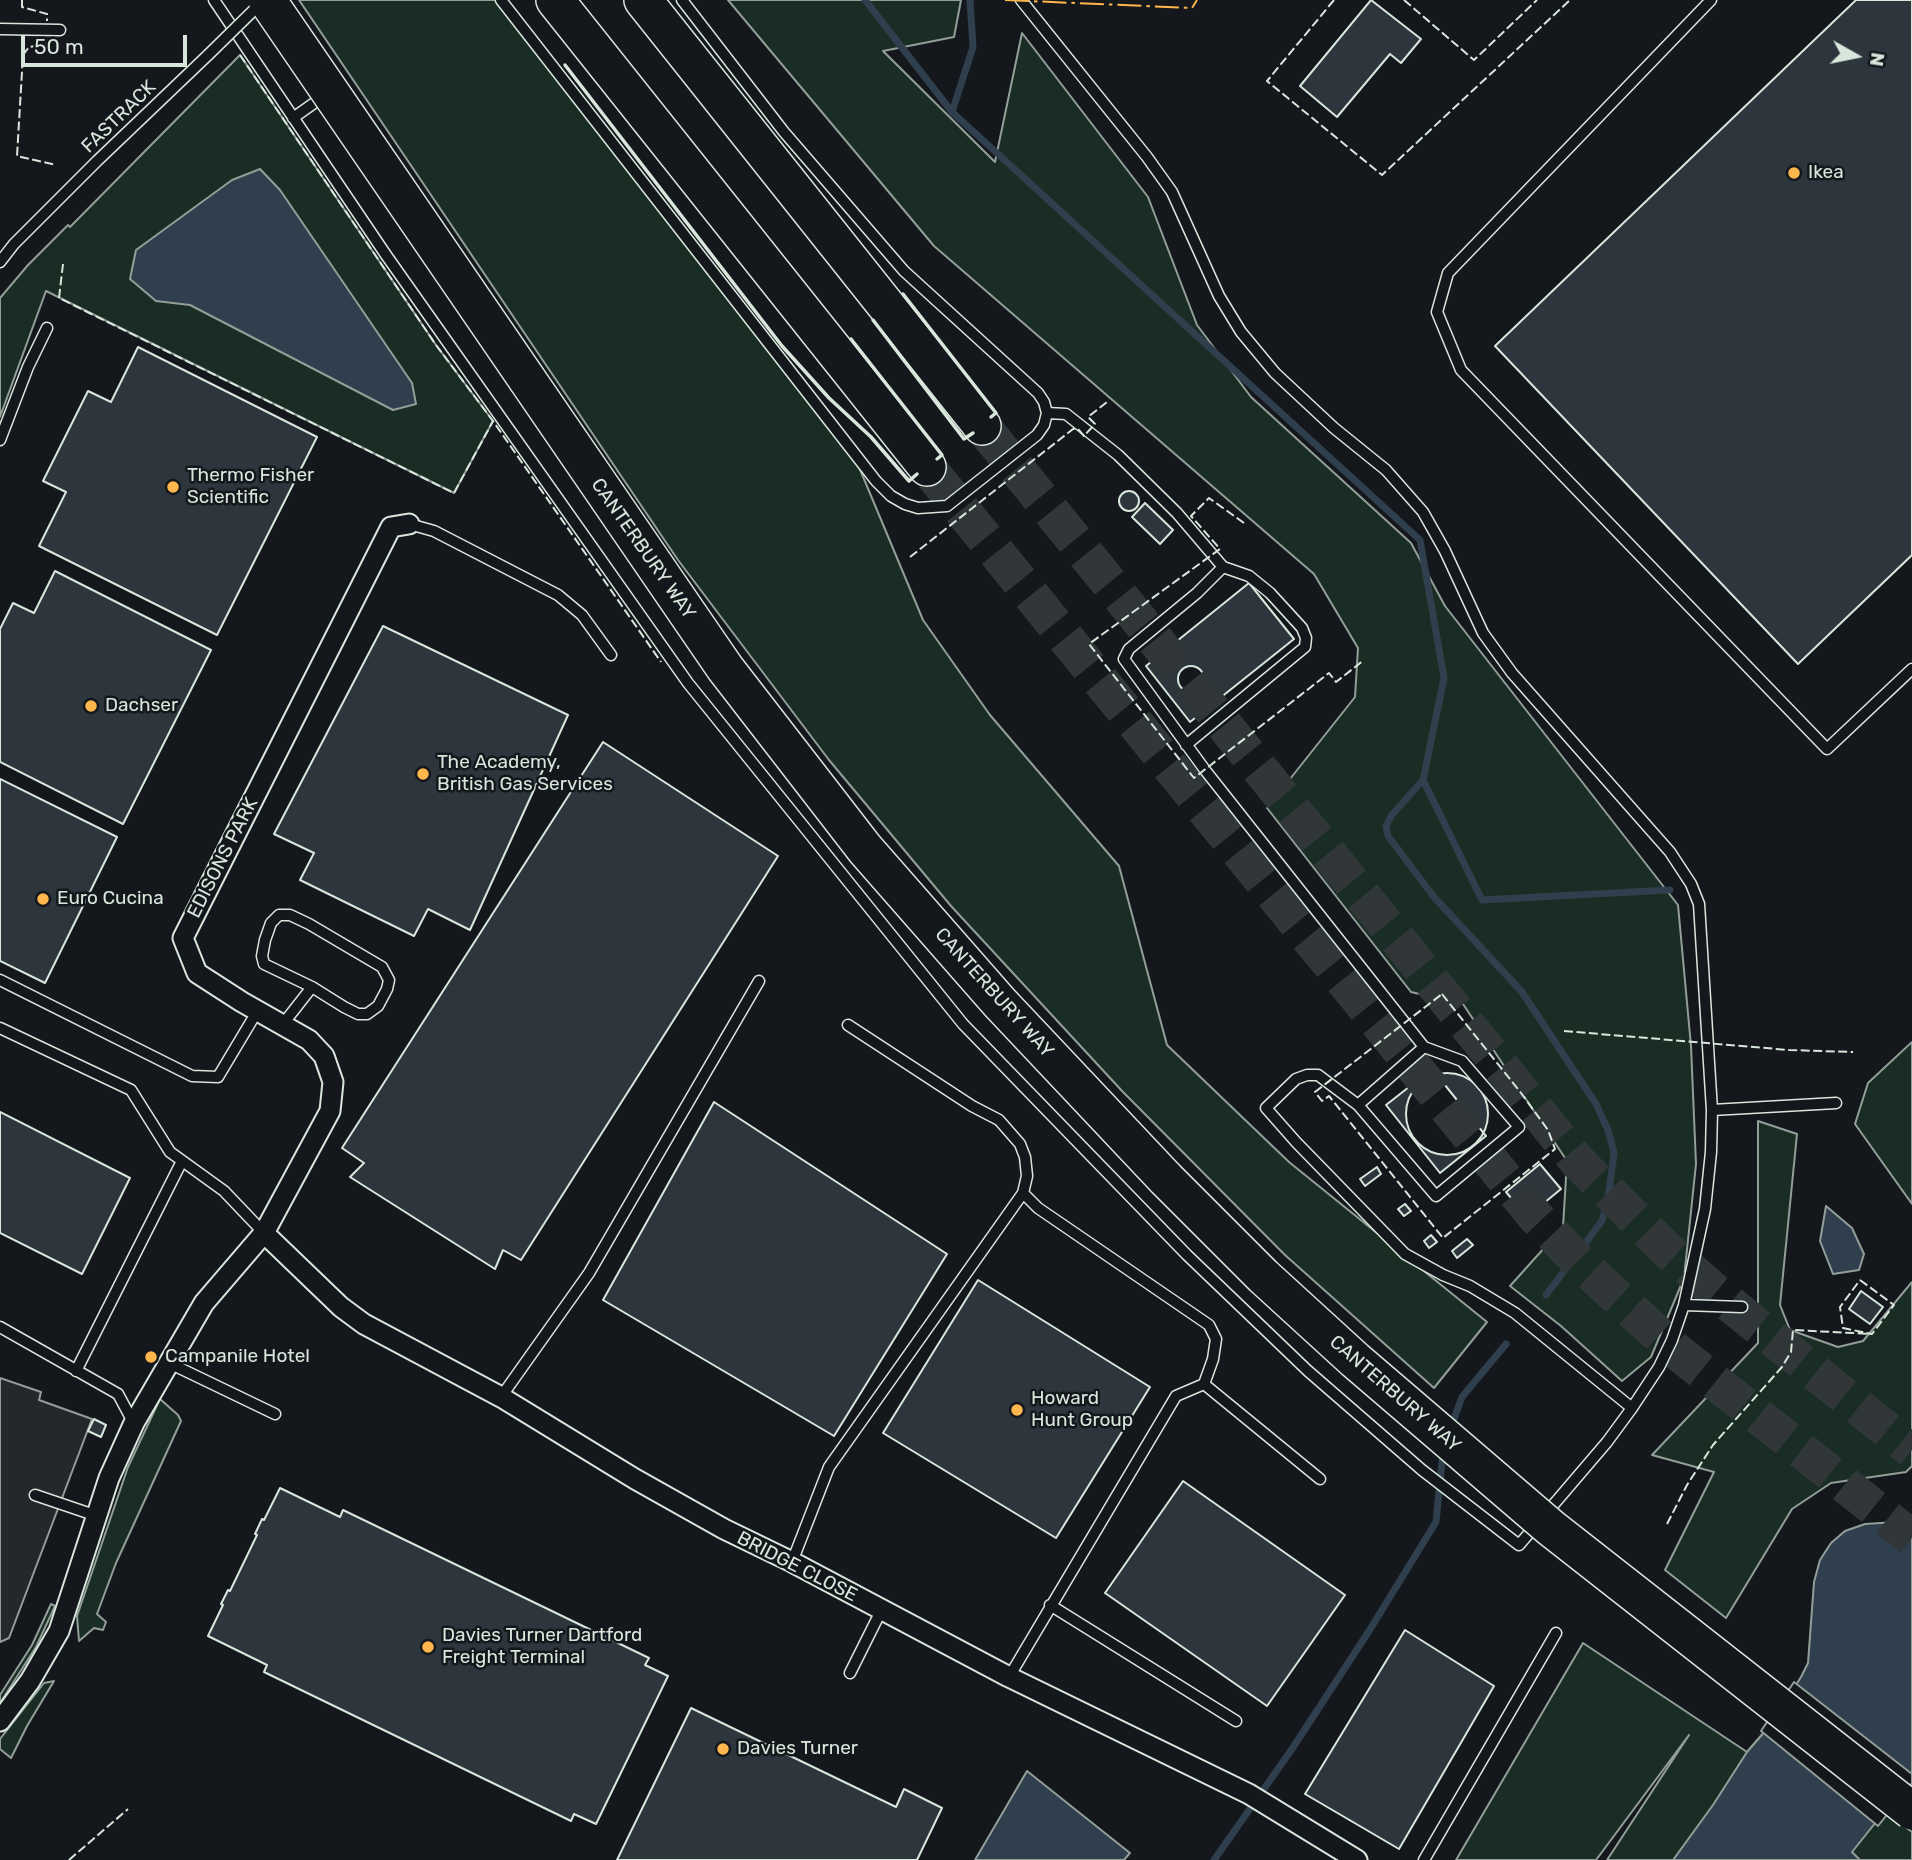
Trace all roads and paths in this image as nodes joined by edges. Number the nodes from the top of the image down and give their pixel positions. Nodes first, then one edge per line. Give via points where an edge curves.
1 (214, 0) edge
2 (266, 0) edge
3 (501, 0) edge
4 (555, 0) edge
5 (643, 0) edge
6 (682, 0) edge
7 (1021, 0) edge
8 (1711, 0) edge
9 (0, 29) edge
10 (60, 30) dead end
11 (343, 82) dead end
12 (293, 118) junction
13 (0, 262) edge
14 (47, 328) dead end
15 (1047, 413) junction
16 (982, 426) tunnel mouth
17 (0, 440) edge
18 (927, 467) tunnel mouth
19 (409, 524) joint
20 (1223, 567) junction
21 (611, 655) dead end
22 (1912, 669) edge
23 (1186, 745) junction
24 (0, 980) edge
25 (759, 981) dead end
26 (312, 987) junction
27 (258, 1010) junction
28 (284, 1024) junction
29 (848, 1025) dead end
30 (0, 1028) edge
31 (1423, 1047) junction
32 (1836, 1103) dead end
33 (1358, 1105) junction
34 (1712, 1110) junction
35 (182, 1161) junction
36 (1023, 1193) junction
37 (264, 1233) junction
38 (1684, 1305) junction
39 (1742, 1307) dead end
40 (0, 1327) edge
41 (169, 1363) junction
42 (76, 1371) junction
43 (1204, 1384) junction
44 (501, 1397) junction
45 (1632, 1408) junction
46 (275, 1414) dead end
47 (134, 1423) junction
48 (1320, 1479) dead end
49 (35, 1495) dead end
50 (97, 1516) junction
51 (792, 1562) junction
52 (1050, 1605) junction
53 (881, 1611) junction
54 (1556, 1633) dead end
55 (850, 1673) dead end
56 (1009, 1677) junction
57 (0, 1721) edge
58 (1236, 1721) dead end
59 (1912, 1811) edge
60 (1357, 1860) edge
61 (1424, 1860) edge

1 - 12 lane
2 - 13 lane, FASTRACK, bridge via 97,161
2 - 59 highway, CANTERBURY WAY, bridge via 725,668 865,849 1000,1003 1166,1179 1355,1360 1551,1528
3 - 15 lane via 891,496 918,508 947,506 1037,435
4 - 18 highway
5 - 16 highway
6 - 15 lane via 784,132 904,271 1038,393
7 - 34 lane via 1172,192 1219,296 1241,332 1275,373 1386,470 1423,512 1483,633 1511,673 1670,852 1691,884 1699,904
8 - 22 lane via 1448,273 1437,312 1461,370 1827,749
9 - 10 lane
11 - 12 lane
12 - 45 lane via 688,683 963,1024 1187,1255 1308,1371 1422,1470 1519,1545
14 - 17 lane
15 - 20 lane via 1066,414 1118,454
19 - 21 lane via 434,531 558,595 582,615
19 - 27 street, EDISONS PARK via 391,527 183,938 197,973
20 - 23 lane via 1129,649 1124,659
20 - 23 lane via 1249,576 1270,593 1302,628 1305,647
23 - 31 lane
24 - 27 lane via 192,1076 218,1077
25 - 44 lane via 589,1273
26 - 26 lane via 264,964 265,940 279,915 309,924 382,967 389,980 378,1006 368,1014 358,1014
26 - 28 lane
27 - 28 street, EDISONS PARK
28 - 37 street, EDISONS PARK via 324,1056 333,1082 330,1111
29 - 36 lane via 999,1120 1025,1157
30 - 35 lane via 131,1090 170,1152
31 - 33 lane
31 - 33 lane via 1462,1061 1519,1127 1437,1196
32 - 34 lane
33 - 45 lane via 1318,1075 1307,1074 1266,1108 1405,1254 1515,1312
34 - 38 lane via 1705,1209
35 - 37 lane via 224,1191
35 - 42 lane
36 - 43 lane via 1038,1208 1209,1325 1216,1339
36 - 51 lane via 829,1467
37 - 41 street, EDISONS PARK via 204,1303
37 - 44 street, BRIDGE CLOSE via 363,1324
38 - 39 lane
38 - 45 lane via 1659,1367
40 - 42 lane
41 - 46 lane
41 - 47 street, EDISONS PARK
42 - 47 lane via 118,1394
43 - 48 lane
43 - 52 lane via 1176,1396
44 - 51 street, BRIDGE CLOSE via 635,1479
47 - 50 street, EDISONS PARK
49 - 50 lane
50 - 57 street, EDISONS PARK via 59,1630
51 - 53 street, BRIDGE CLOSE
52 - 56 lane
52 - 58 lane
53 - 55 lane
53 - 56 street, BRIDGE CLOSE
54 - 61 lane
56 - 60 street, BRIDGE CLOSE via 1249,1794

